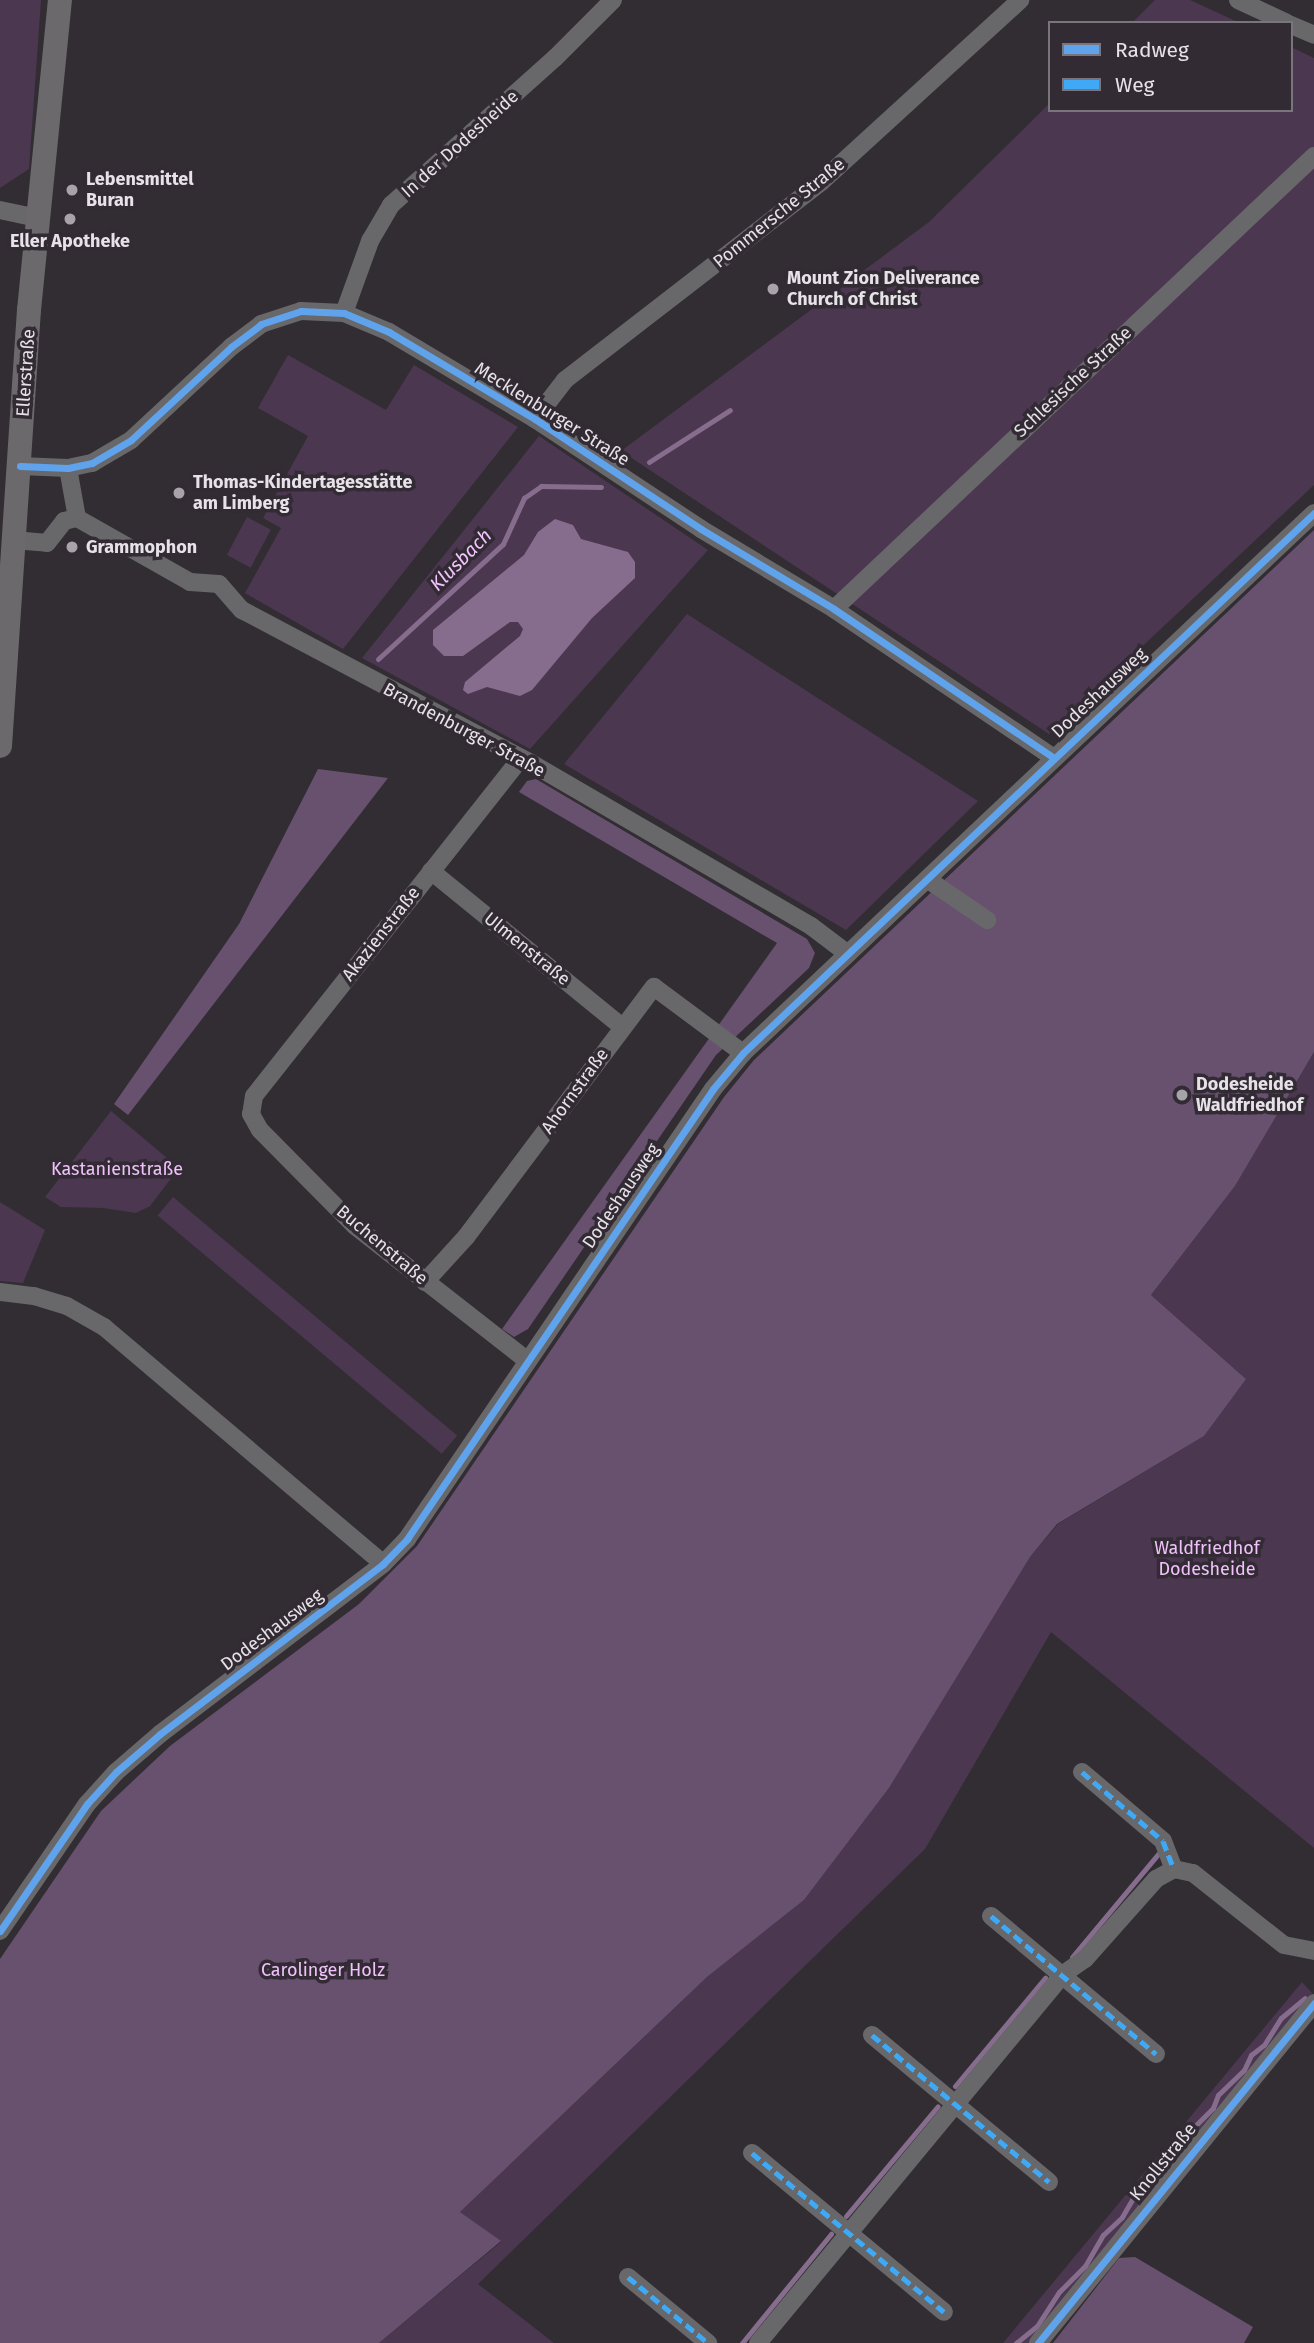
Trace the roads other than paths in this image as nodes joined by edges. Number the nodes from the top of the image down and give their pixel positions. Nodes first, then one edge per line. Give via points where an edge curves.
1 (60, 0) edge
2 (613, 0) edge
3 (1020, 0) edge
4 (1238, 0) edge
5 (1283, 21) edge
6 (1293, 26) edge
7 (1314, 35) edge
8 (1314, 156) edge
9 (0, 210) edge
10 (38, 218) junction
11 (344, 313) junction
12 (535, 419) junction
13 (20, 466) junction
14 (68, 468) junction
15 (1314, 513) edge
16 (77, 518) junction
17 (14, 540) junction
18 (834, 609) junction
19 (5, 624) edge
20 (0, 746) edge
21 (520, 758) junction
22 (1054, 758) junction
23 (431, 871) junction
24 (927, 879) junction
25 (986, 920) dead end
26 (848, 954) junction
27 (622, 1027) junction
28 (743, 1053) junction
29 (251, 1114) joint
30 (425, 1282) junction
31 (0, 1292) edge
32 (528, 1361) junction
33 (383, 1564) junction
34 (1082, 1772) dead end
35 (1174, 1869) junction
36 (991, 1916) dead end
37 (0, 1931) edge
38 (1314, 1951) edge
39 (1062, 1975) junction
40 (1314, 2003) edge
41 (872, 2035) dead end
42 (1156, 2053) dead end
43 (955, 2104) junction
44 (751, 2152) dead end
45 (1049, 2182) dead end
46 (848, 2233) junction
47 (628, 2277) dead end
48 (944, 2312) dead end
49 (708, 2343) edge
50 (758, 2343) edge
51 (1038, 2343) edge

1 - 10 street, Ellerstraße
2 - 11 street, In der Dodesheide via 391,205 370,240
3 - 12 street, Pommersche Straße via 821,182 565,380
4 - 5 street
6 - 7 street
8 - 18 street, Schlesische Straße
9 - 10 street
10 - 13 street, Ellerstraße
11 - 12 street, Mecklenburger Straße via 389,332
11 - 14 street, Mecklenburger Straße via 301,311 261,324 131,440 92,463
12 - 18 street, Mecklenburger Straße via 701,529
13 - 14 street, Mecklenburger Straße
13 - 17 street, Ellerstraße
14 - 16 street
15 - 22 street, Dodeshausweg
16 - 17 street via 64,521 47,543
16 - 21 street, Brandenburger Straße via 190,582 219,584 242,610
17 - 19 street, Ellerstraße
18 - 22 street, Mecklenburger Straße
19 - 20 street, Ellerstraße
21 - 23 street, Akazienstraße
21 - 26 street, Brandenburger Straße via 811,926
22 - 24 street, Dodeshausweg
23 - 27 street, Ulmenstraße
23 - 29 street, Akazienstraße via 254,1096
24 - 25 street
24 - 26 street, Dodeshausweg
26 - 28 street, Dodeshausweg
27 - 28 street, Ahornstraße via 654,987
27 - 30 street, Ahornstraße via 466,1237
28 - 32 street, Dodeshausweg via 713,1089
29 - 30 street, Buchenstraße via 260,1130 355,1226
30 - 32 street, Buchenstraße
31 - 33 street via 67,1306 104,1326
32 - 33 street, Dodeshausweg via 407,1539
33 - 37 street, Dodeshausweg via 116,1772 87,1804
34 - 35 street via 1163,1841
35 - 38 street via 1193,1873 1284,1945
35 - 39 street via 1156,1879 1085,1959
36 - 39 street
39 - 42 street
39 - 43 street
40 - 51 street, Knollstraße
41 - 43 street
43 - 45 street
43 - 46 street
44 - 46 street
46 - 48 street
46 - 50 street
47 - 49 street

